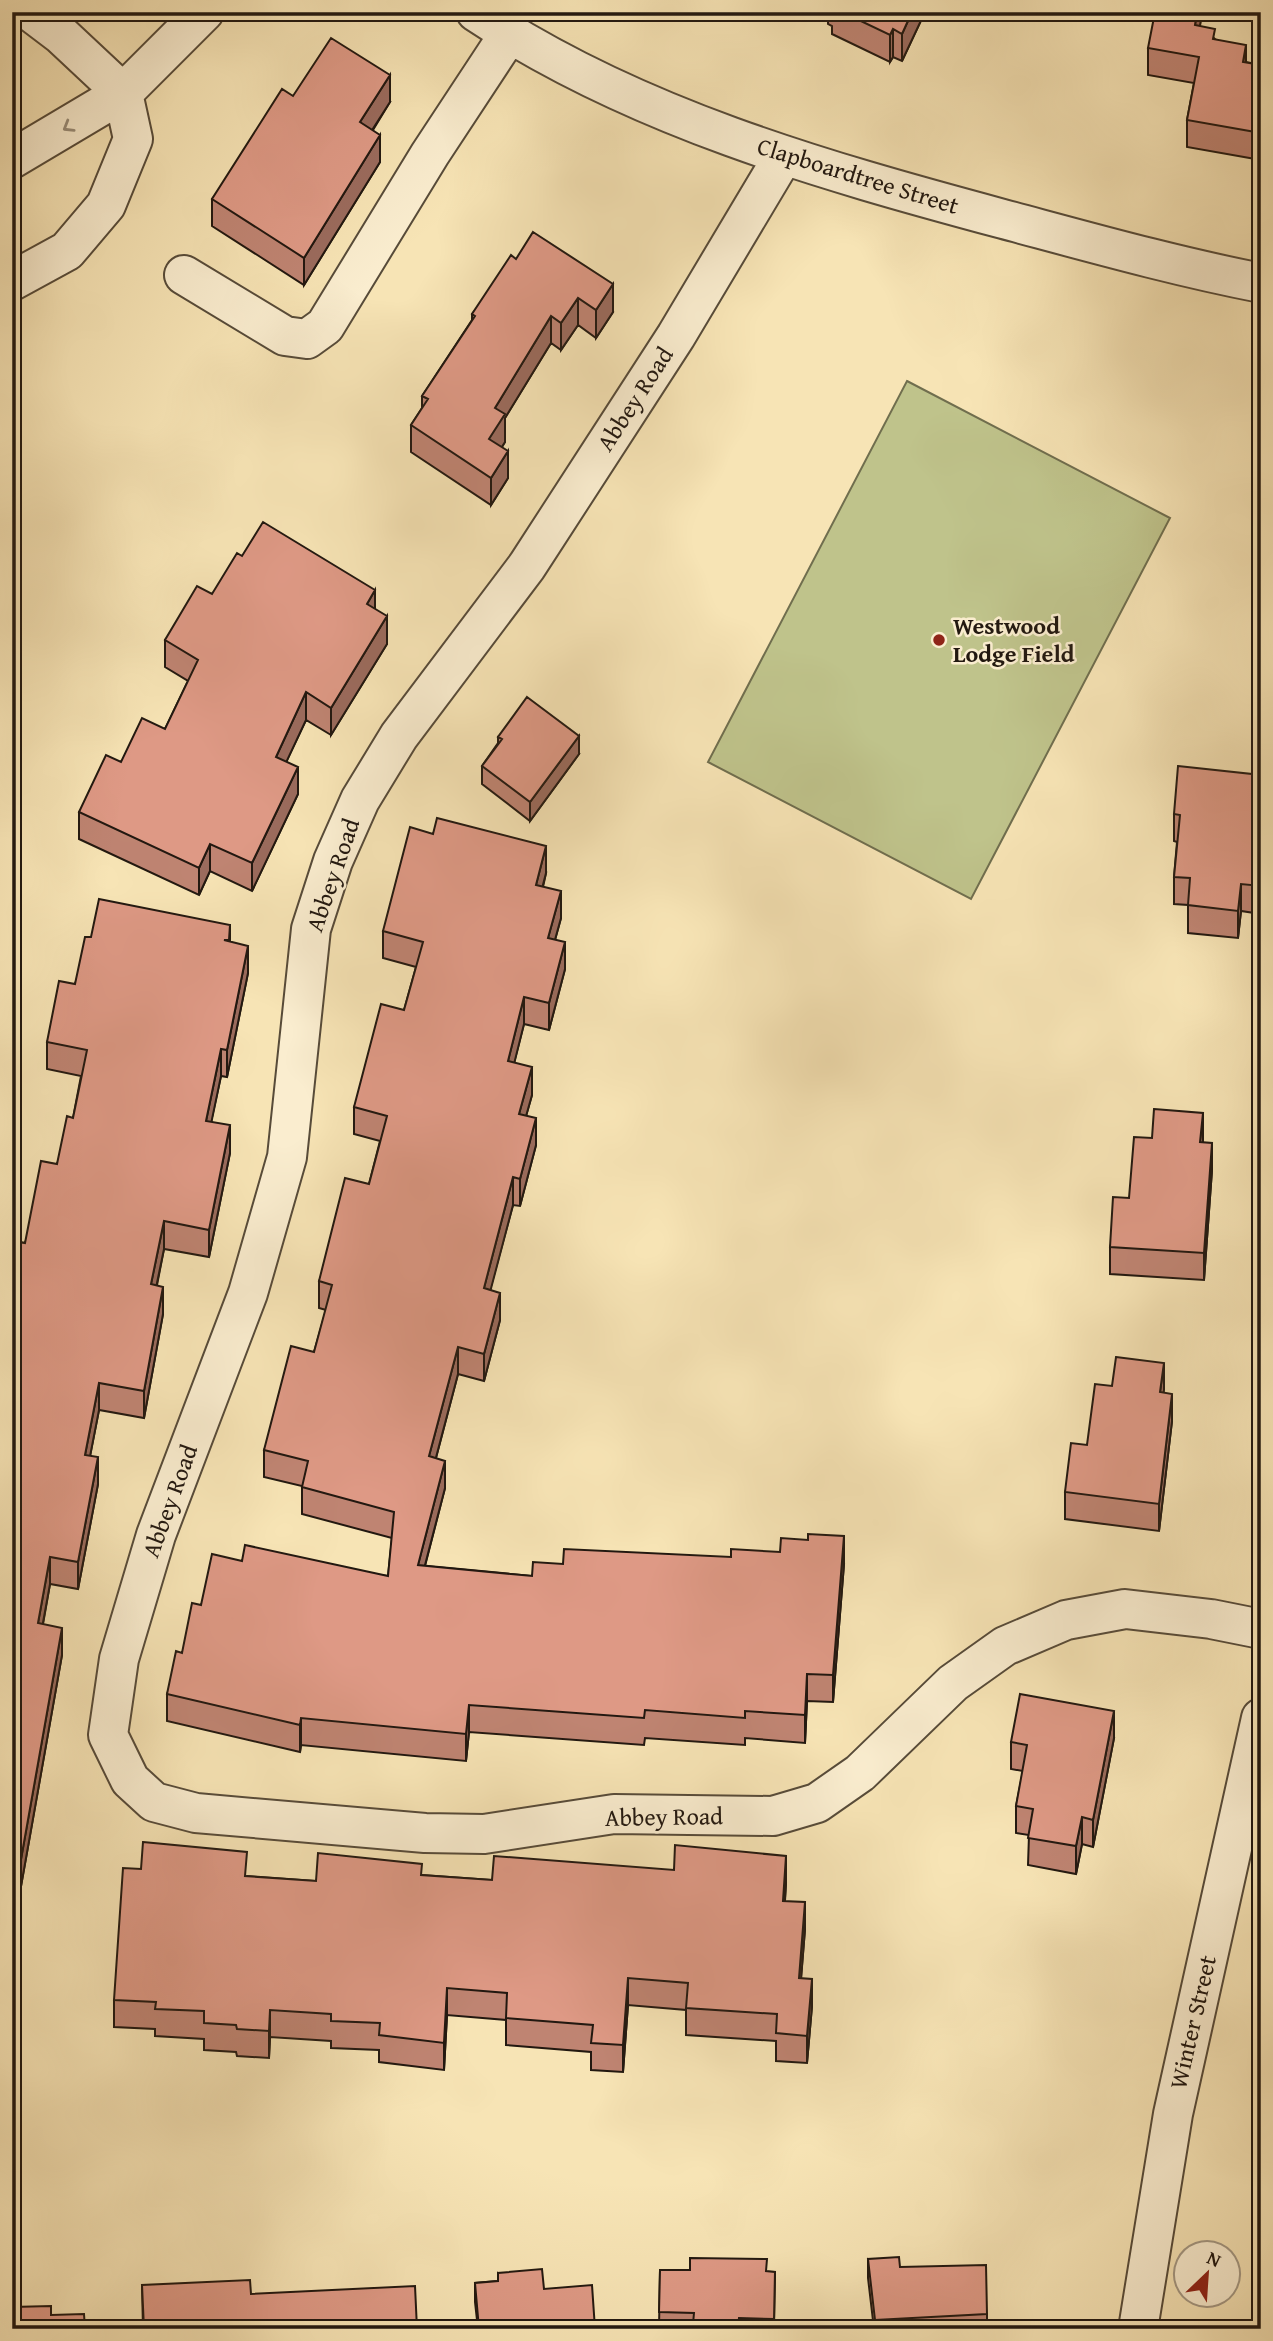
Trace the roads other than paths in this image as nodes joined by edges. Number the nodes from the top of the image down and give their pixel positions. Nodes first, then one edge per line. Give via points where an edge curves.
1 (31, 12) edge
2 (204, 12) edge
3 (476, 12) edge
4 (509, 34) junction
5 (123, 93) junction
6 (784, 155) junction
7 (12, 159) edge
8 (184, 275) dead end
9 (12, 281) edge
10 (1261, 283) edge
11 (1261, 1629) edge
12 (1261, 1718) edge
13 (1138, 2329) edge

1 - 5 street
2 - 5 street
3 - 4 street, Clapboardtree Street
4 - 6 street, Clapboardtree Street via 672,114
4 - 8 street via 325,326 307,339 285,336
5 -> 7 street
5 - 9 street via 133,139 106,205 67,251
6 - 10 street, Clapboardtree Street via 1114,249
6 - 11 street, Abbey Road via 676,336 527,566 399,736 360,800 333,861 311,929 287,1157 248,1293 156,1535 119,1659 108,1735 130,1780 154,1802 196,1813 484,1834 614,1814 773,1816 817,1803 860,1773 953,1683 1005,1646 1066,1620 1125,1609
12 - 13 street, Winter Street via 1173,2114

